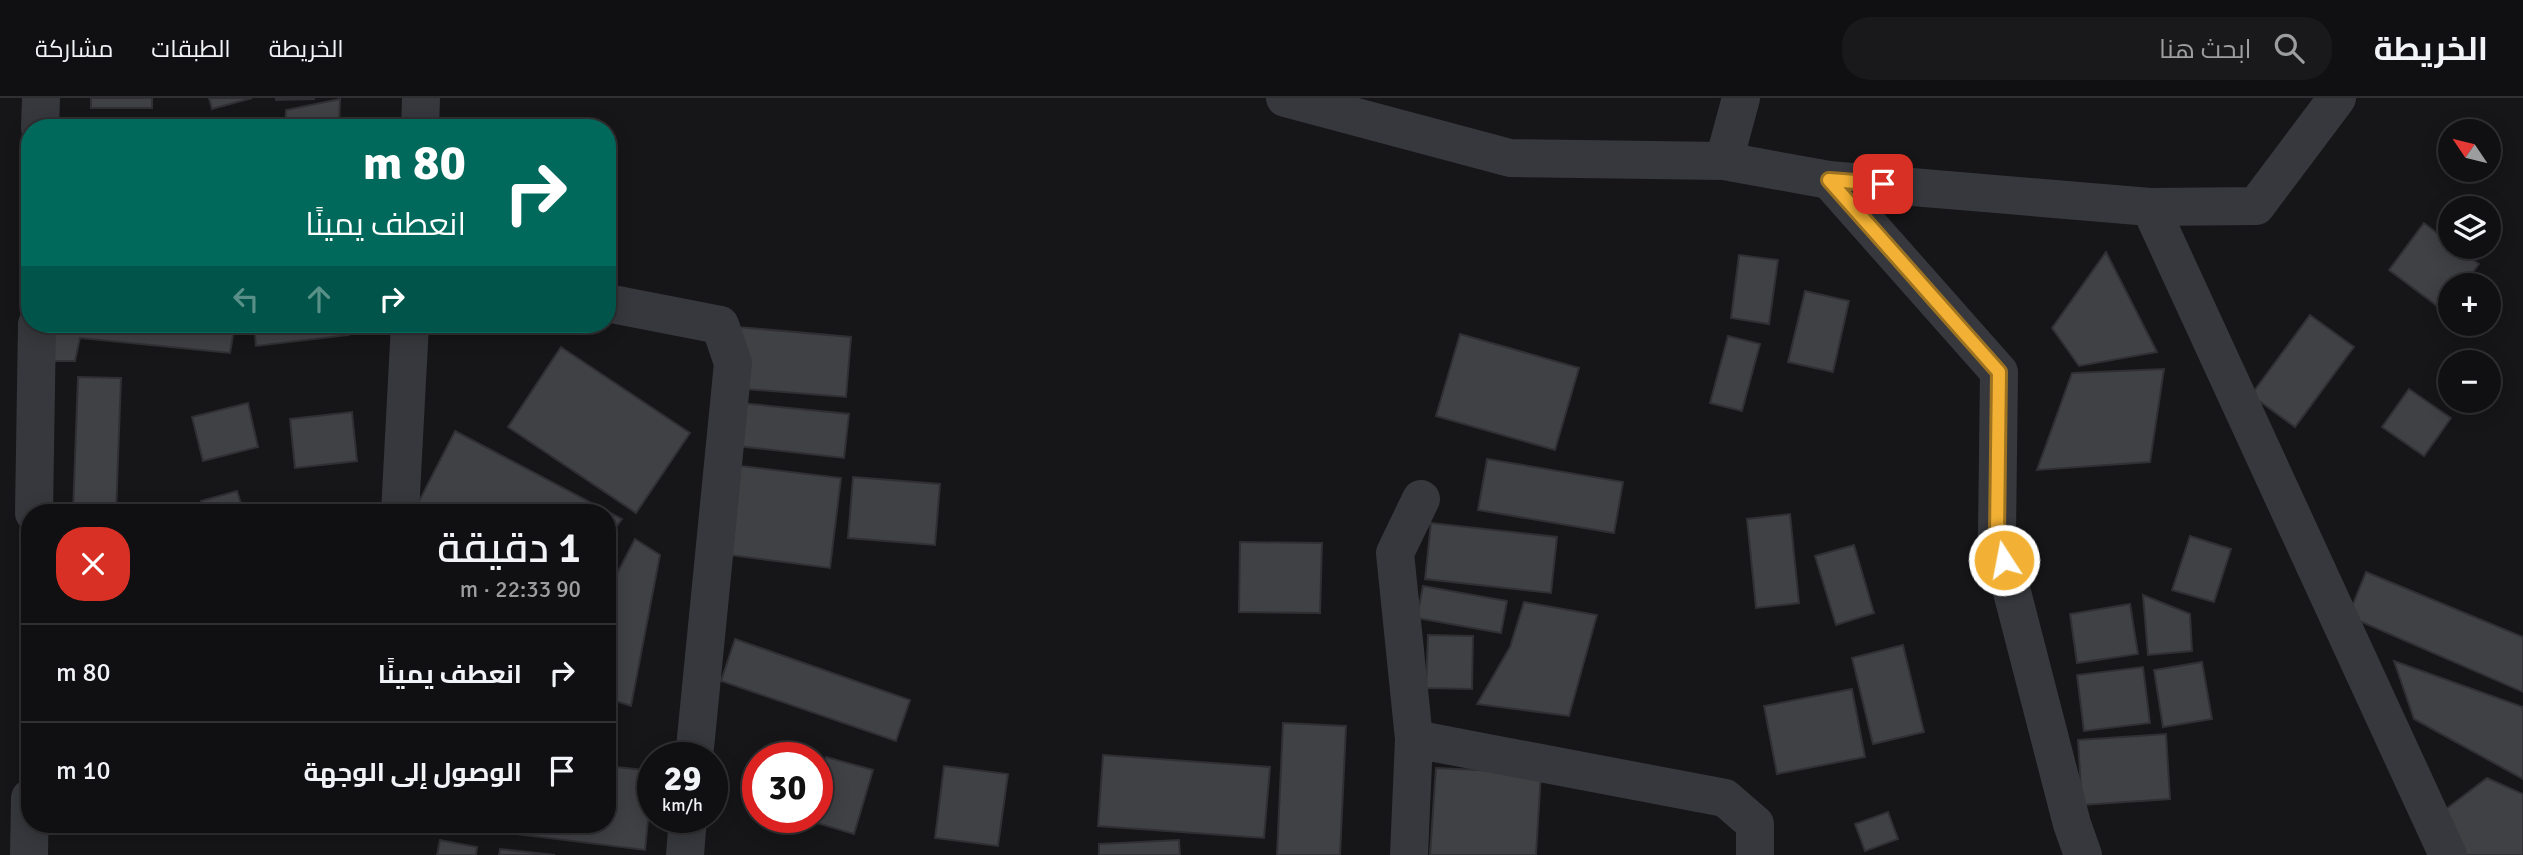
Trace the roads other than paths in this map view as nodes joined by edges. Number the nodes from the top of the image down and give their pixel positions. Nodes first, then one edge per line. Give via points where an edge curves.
1 (41, 98) edge
2 (421, 98) edge
3 (1285, 98) edge
4 (1741, 98) edge
5 (2337, 98) edge
6 (40, 119) edge
7 (420, 119) edge
8 (1724, 161) junction
9 (1829, 180) junction
10 (2150, 207) junction
11 (616, 305) edge
12 (37, 333) edge
13 (410, 333) edge
14 (1421, 499) dead end
15 (34, 504) edge
16 (400, 504) edge
17 (1414, 739) junction
18 (696, 742) edge
19 (29, 833) edge
20 (687, 833) edge
21 (29, 855) edge
22 (685, 855) edge
23 (1409, 855) edge
24 (1755, 855) edge
25 (2083, 855) edge
26 (2448, 855) edge

1 - 6 street
2 - 7 street
3 - 8 street via 1510,158
4 - 8 street
5 - 10 street via 2256,206
8 - 9 street
9 - 10 street
9 - 25 street via 1999,372 1997,534 2071,824
10 - 26 street
11 - 18 street via 720,325 733,363
12 - 15 street
13 - 16 street
14 - 17 street via 1395,553
17 - 23 street
17 - 24 street via 1725,798 1755,824
19 - 21 street
20 - 22 street

